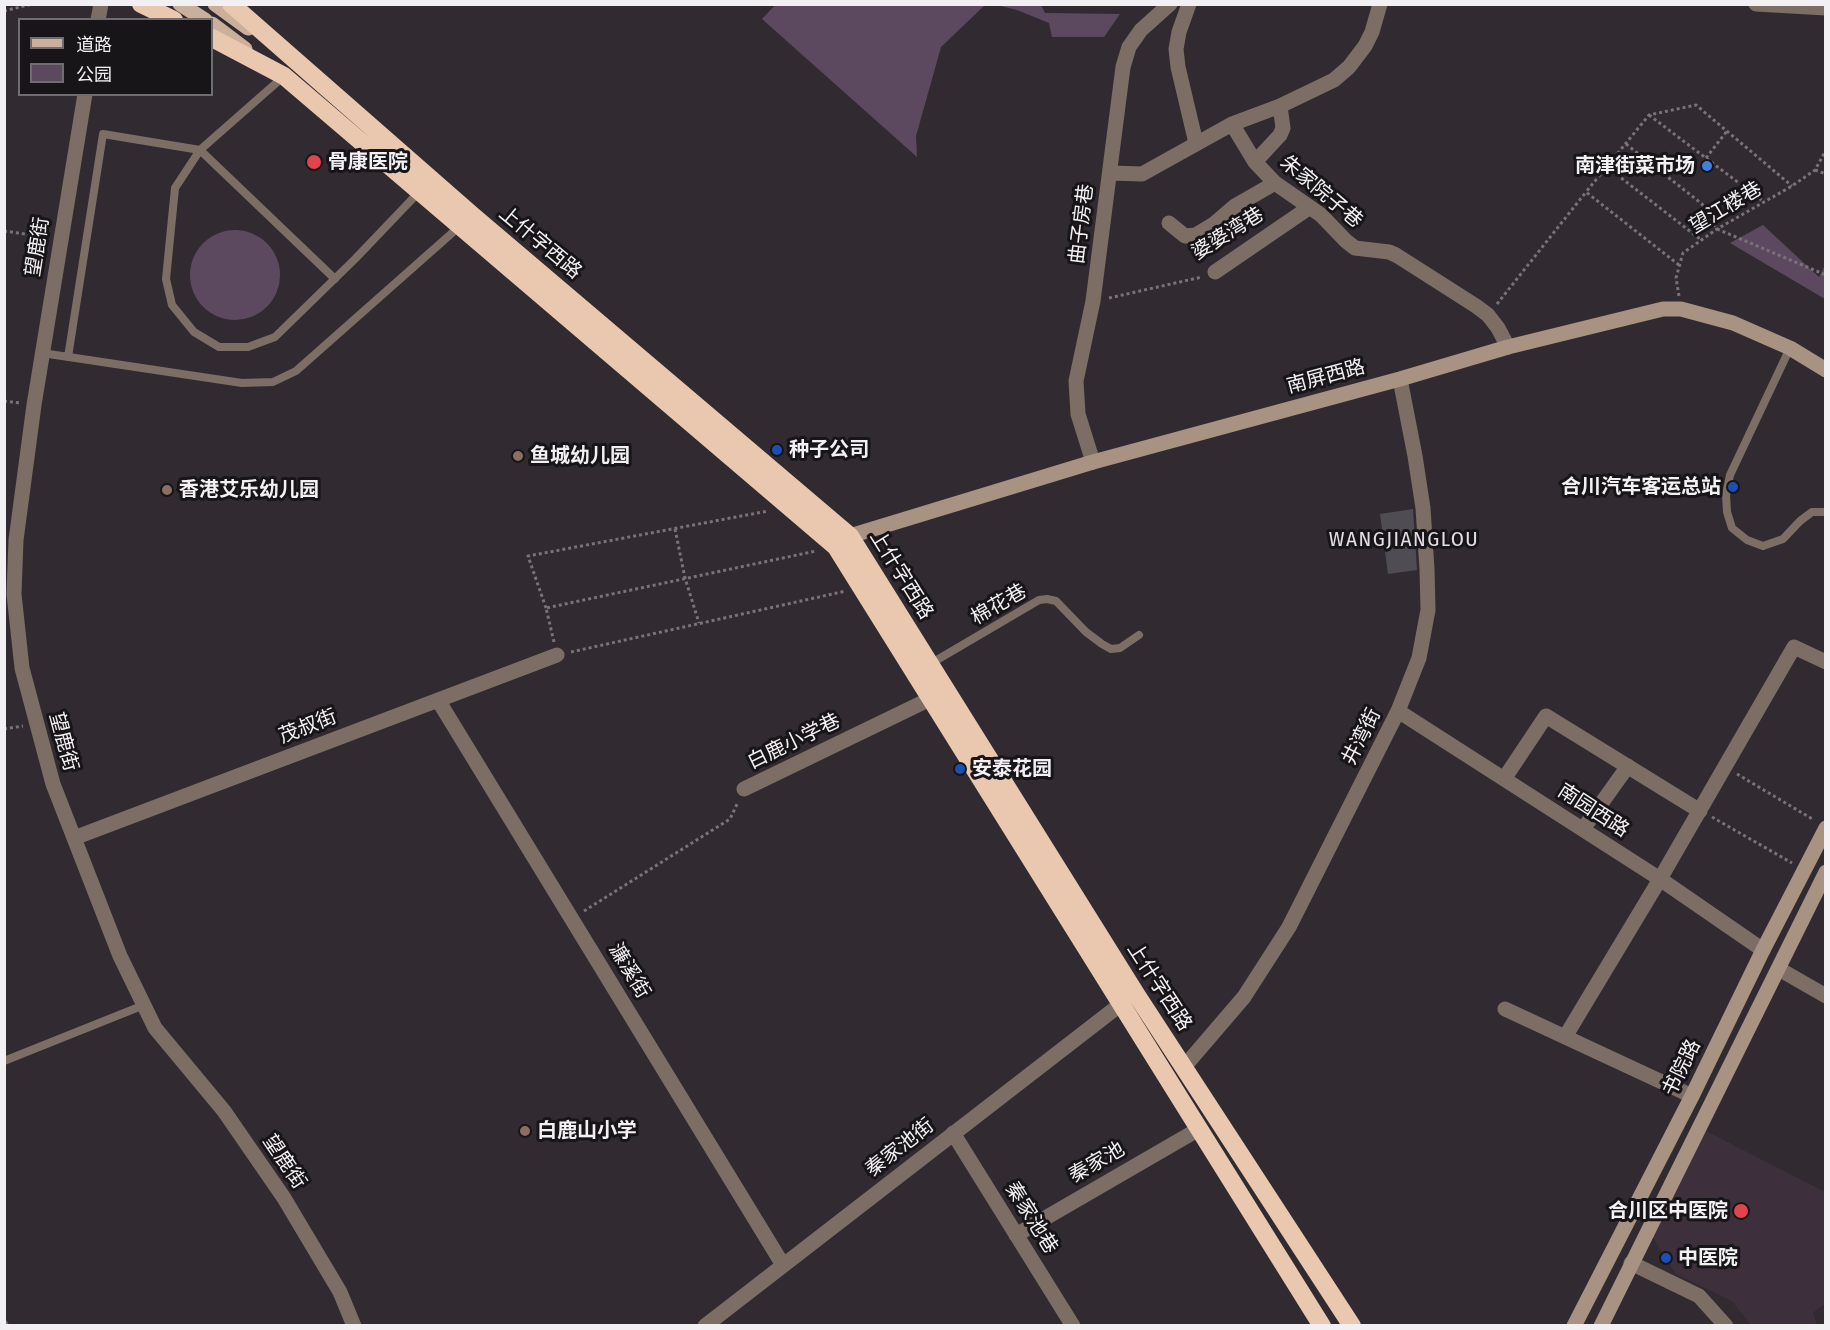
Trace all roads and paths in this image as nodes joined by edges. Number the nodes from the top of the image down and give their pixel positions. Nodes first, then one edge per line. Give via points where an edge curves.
1 (32, 4) edge
2 (141, 4) edge
3 (180, 4) edge
4 (215, 4) edge
5 (231, 4) edge
6 (1170, 4) edge
7 (1189, 4) edge
8 (1380, 4) edge
9 (1756, 4) edge
10 (1826, 8) edge
11 (4, 11) edge
12 (170, 18) edge
13 (202, 18) edge
14 (213, 25) edge
15 (213, 39) edge
16 (295, 62) junction
17 (284, 76) junction
18 (85, 96) edge
19 (1280, 106) junction
20 (1649, 115) junction
21 (1232, 124) junction
22 (1727, 131) junction
23 (1196, 143) junction
24 (1626, 144) junction
25 (200, 150) junction
26 (1826, 150) edge
27 (1706, 158) junction
28 (1255, 162) junction
29 (1607, 166) junction
30 (1815, 170) junction
31 (1110, 173) junction
32 (1826, 174) edge
33 (1275, 183) junction
34 (1792, 186) junction
35 (419, 192) junction
36 (1586, 192) junction
37 (1764, 202) junction
38 (1310, 207) junction
39 (1169, 223) dead end
40 (460, 226) junction
41 (1717, 229) junction
42 (4, 231) edge
43 (61, 239) junction
44 (1701, 240) junction
45 (1679, 265) junction
46 (1215, 272) joint
47 (1826, 275) edge
48 (335, 279) junction
49 (1093, 301) junction
50 (1682, 309) junction
51 (1488, 315) junction
52 (1508, 347) junction
53 (1790, 348) junction
54 (42, 353) junction
55 (68, 357) junction
56 (1826, 370) edge
57 (1400, 379) junction
58 (1093, 462) junction
59 (789, 507) junction
60 (1826, 512) edge
61 (675, 528) junction
62 (843, 541) junction
63 (685, 578) junction
64 (861, 587) junction
65 (546, 608) junction
66 (699, 623) junction
67 (1140, 634) dead end
68 (557, 655) junction
69 (1826, 662) edge
70 (930, 664) junction
71 (930, 699) junction
72 (438, 700) junction
73 (1398, 711) junction
74 (1628, 766) junction
75 (1726, 766) junction
76 (1504, 779) junction
77 (744, 789) joint
78 (1700, 811) junction
79 (1820, 824) edge
80 (1583, 829) junction
81 (74, 838) junction
82 (1805, 870) junction
83 (1826, 872) edge
84 (1660, 879) junction
85 (573, 919) junction
86 (1763, 950) junction
87 (1779, 969) junction
88 (1826, 996) edge
89 (1121, 1004) junction
90 (144, 1005) junction
91 (1505, 1009) dead end
92 (1565, 1037) junction
93 (4, 1061) edge
94 (1184, 1067) junction
95 (1692, 1096) junction
96 (1199, 1129) junction
97 (953, 1133) junction
98 (1016, 1235) junction
99 (1631, 1263) junction
100 (783, 1265) junction
101 (354, 1326) edge
102 (705, 1326) edge
103 (1073, 1326) edge
104 (1322, 1326) edge
105 (1352, 1326) edge
106 (1574, 1326) edge
107 (1601, 1326) edge
108 (1726, 1326) edge

1 - 11 path
2 - 12 highway
3 - 13 main road
4 - 16 main road
5 - 16 highway, 上什字西路
6 - 31 street, 曲子房巷 via 1141,30 1129,47
7 - 23 street via 1176,50
8 - 19 street via 1372,32 1349,67 1325,85
9 - 10 street
14 - 17 main road
15 - 17 highway, 上什字西路
16 - 62 highway, 上什字西路
17 - 25 lane
17 - 35 highway, 上什字西路
18 - 43 street, 望鹿街
19 - 21 street
19 - 28 street, 朱家院子巷 via 1280,135
20 - 22 path via 1696,105
20 - 24 path
20 - 27 path
21 - 23 street
21 - 28 street
22 - 27 path
22 - 34 path
23 - 31 street via 1142,174
24 - 29 path
24 - 41 path via 1702,204
25 - 48 lane
25 - 48 lane via 175,188 166,279 172,305 194,332 219,347 248,347 275,337
25 - 55 lane via 103,134
26 - 30 path, 望江楼巷
27 - 37 path
28 - 33 street, 朱家院子巷
29 - 36 path
29 - 44 path
30 - 32 path
30 - 34 path, 望江楼巷
31 - 49 street, 曲子房巷
33 - 38 street, 朱家院子巷
33 - 39 street via 1196,235 1185,236
34 - 37 path, 望江楼巷
35 - 40 highway, 上什字西路
35 - 48 lane
36 - 45 path
36 - 51 path
37 - 41 path, 望江楼巷
38 - 46 street, 婆婆湾巷
38 - 51 street, 朱家院子巷 via 1355,248 1396,255
40 - 55 lane via 296,371 273,382 242,383
40 - 59 highway, 上什字西路
41 - 44 path, 望江楼巷
41 - 47 path
42 - 43 path
43 - 54 street, 望鹿街
44 - 45 path, 望江楼巷 via 1683,253
45 - 50 path via 1676,278
46 - 49 path, 婆婆湾巷
49 - 58 street, 曲子房巷 via 1076,381 1078,414
50 - 52 main road, 南屏西路 via 1663,309
50 - 53 main road, 南屏西路 via 1733,322
51 - 52 street, 朱家院子巷
52 - 57 main road, 南屏西路
53 - 56 main road, 南屏西路
53 - 60 lane via 1730,475 1727,512 1732,528 1763,546 1783,539 1812,512
54 - 55 lane
54 - 81 street, 望鹿街 via 16,540 14,594 22,668 53,784
57 - 58 main road, 南屏西路
57 - 73 street, 井湾街 via 1423,508 1428,610 1419,658
58 - 62 main road, 南屏西路
59 - 61 path
59 - 62 highway, 上什字西路
61 - 63 path
61 - 65 path via 528,556
62 - 63 path
62 - 64 highway, 上什字西路
62 - 70 highway, 上什字西路
63 - 65 path
63 - 66 path
64 - 66 path
64 - 71 highway, 上什字西路
65 - 68 path
66 - 68 path
67 - 70 lane, 棉花巷 via 1120,648 1111,649 1086,632 1056,601 1047,598
68 - 72 street, 茂叔街
69 - 75 street via 1794,647
70 - 94 highway, 上什字西路
71 - 77 street, 白鹿小学巷
71 - 89 highway, 上什字西路
72 - 81 street, 茂叔街
72 - 85 street, 濂溪街
73 - 76 street, 南园西路
73 - 94 street, 井湾街 via 1289,927 1244,997
74 - 76 street via 1546,716
74 - 78 street
74 - 80 street
75 - 78 street
75 - 79 path
76 - 80 street, 南园西路
77 - 85 path, 白鹿小学巷 via 730,819
78 - 82 path
78 - 84 street
79 - 82 main road, 书院路
80 - 84 street, 南园西路
81 - 90 street, 望鹿街 via 120,956
82 - 86 main road, 书院路
83 - 87 main road
84 - 86 street, 南园西路
84 - 92 street
85 - 100 street, 濂溪街
86 - 95 main road, 书院路
87 - 88 street
87 - 99 main road
89 - 96 highway, 上什字西路
89 - 97 street, 秦家池街
90 - 93 lane
90 - 101 street, 望鹿街 via 155,1028 224,1111 284,1198 340,1292
91 - 92 street
92 - 95 street
94 - 105 highway, 上什字西路
95 - 106 main road, 书院路
96 - 98 street, 秦家池
96 - 104 highway, 上什字西路
97 - 98 street, 秦家池巷
97 - 100 street, 秦家池街
98 - 103 street, 秦家池巷
99 - 107 main road
99 - 108 street via 1699,1296
100 - 102 street, 秦家池街

